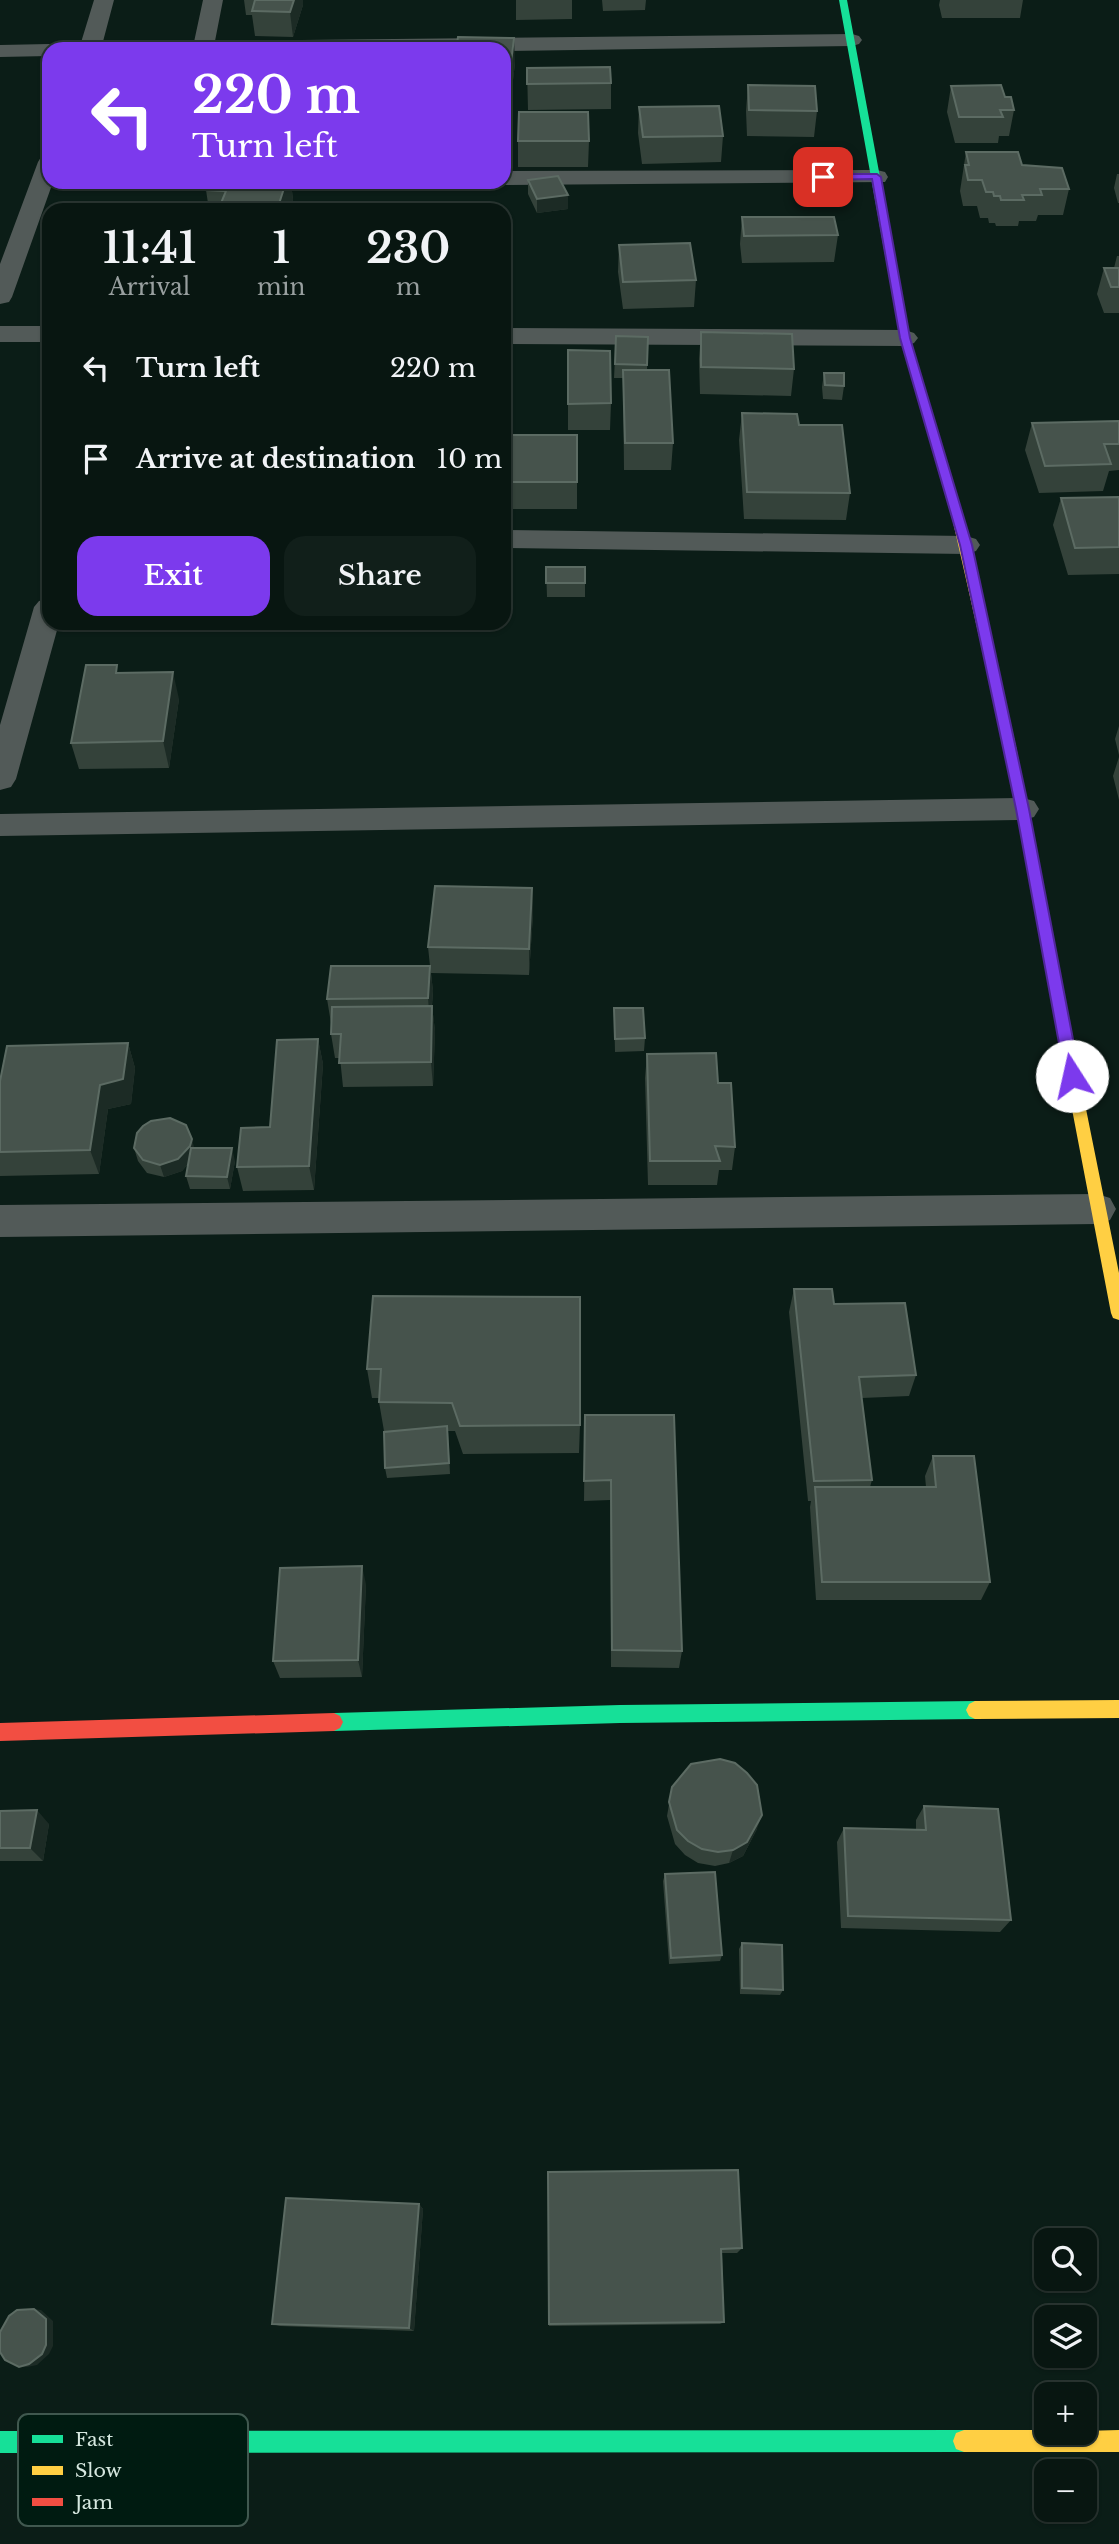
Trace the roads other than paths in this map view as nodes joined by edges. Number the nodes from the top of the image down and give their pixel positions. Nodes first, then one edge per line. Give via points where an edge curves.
1 (104, 0) edge
2 (212, 0) edge
3 (844, 0) edge
4 (852, 40) junction
5 (92, 42) edge
6 (204, 42) edge
7 (511, 44) edge
8 (42, 50) edge
9 (0, 51) edge
10 (877, 177) junction
11 (511, 178) edge
12 (42, 181) edge
13 (0, 298) edge
14 (0, 334) edge
15 (42, 334) edge
16 (511, 336) edge
17 (905, 338) junction
18 (511, 539) edge
19 (966, 545) junction
20 (42, 630) edge
21 (0, 779) edge
22 (1023, 809) junction
23 (0, 825) edge
24 (1097, 1209) junction
25 (0, 1221) edge
26 (1119, 1313) edge
27 (1119, 1709) edge
28 (0, 1732) edge
29 (1119, 2441) edge
30 (0, 2442) edge
31 (18, 2442) edge
32 (248, 2442) edge

1 - 5 street
2 - 6 street
3 - 4 street
4 - 7 street
4 - 10 street
8 - 9 street
10 - 11 street
10 - 17 street
12 - 13 street
14 - 15 street
16 - 17 street
17 - 19 street
18 - 19 street
19 - 22 street
20 - 21 street
22 - 23 street
22 - 24 street
24 - 25 street
24 - 26 street
27 - 28 street via 620,1714
29 - 32 street
30 - 31 street

